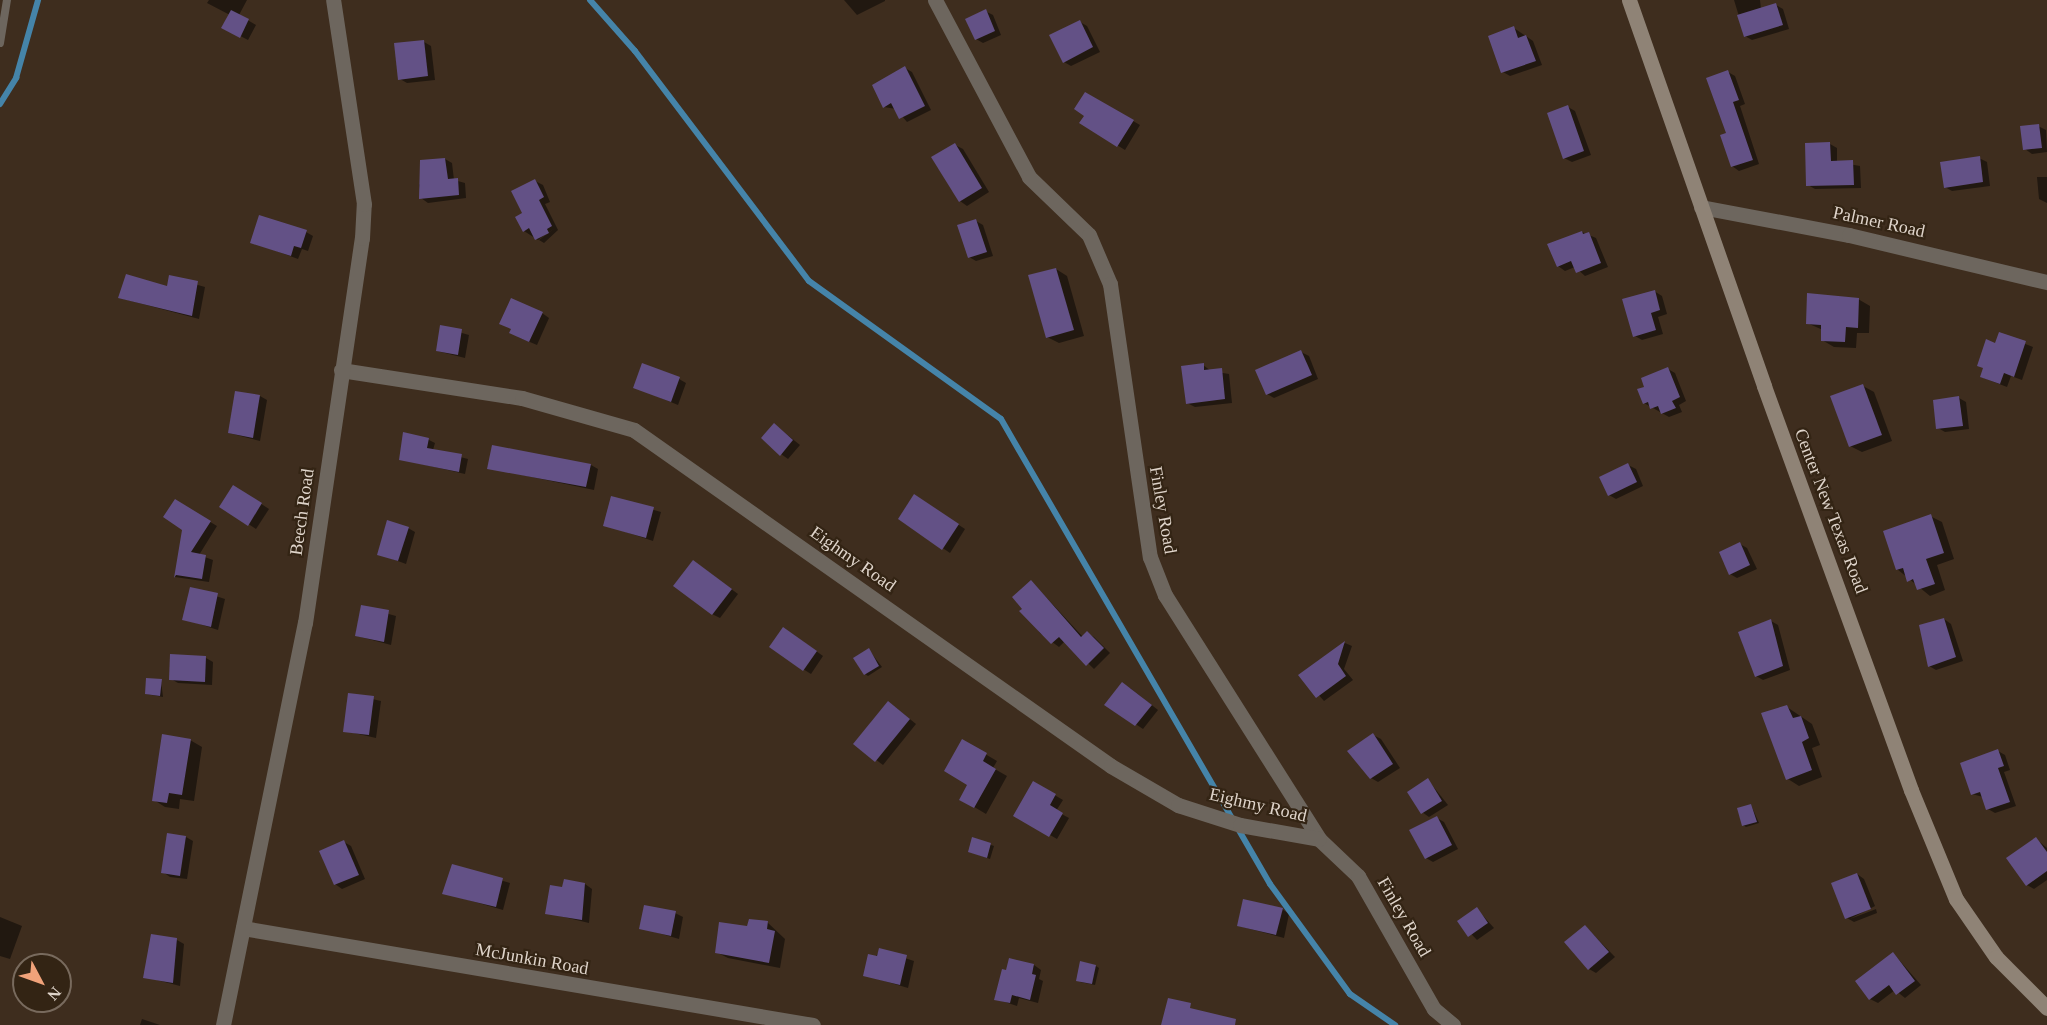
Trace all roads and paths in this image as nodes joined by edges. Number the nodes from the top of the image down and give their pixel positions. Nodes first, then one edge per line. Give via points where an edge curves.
1 (7, 0) edge
2 (333, 0) edge
3 (935, 0) edge
4 (1629, 0) edge
5 (0, 43) edge
6 (1701, 207) junction
7 (2047, 282) edge
8 (341, 370) junction
9 (1319, 839) junction
10 (243, 928) junction
11 (2047, 1008) edge
12 (223, 1025) edge
13 (813, 1025) edge
14 (1453, 1025) edge

1 - 5 lane
2 - 8 street, Beech Road via 364,204
3 - 9 street, Finley Road via 1029,177 1089,235 1110,284 1150,557 1184,628
4 - 6 street, Center New Texas Road
6 - 7 street, Palmer Road via 1849,235
6 - 11 street, Center New Texas Road via 1911,790 1956,899 1996,957
8 - 9 street, Eighmy Road via 522,398 634,430 1111,766 1178,805 1240,825
8 - 10 street, Beech Road via 305,623
9 - 14 street, Finley Road via 1358,876 1434,1009
10 - 12 street, Beech Road
10 - 13 street, McJunkin Road

